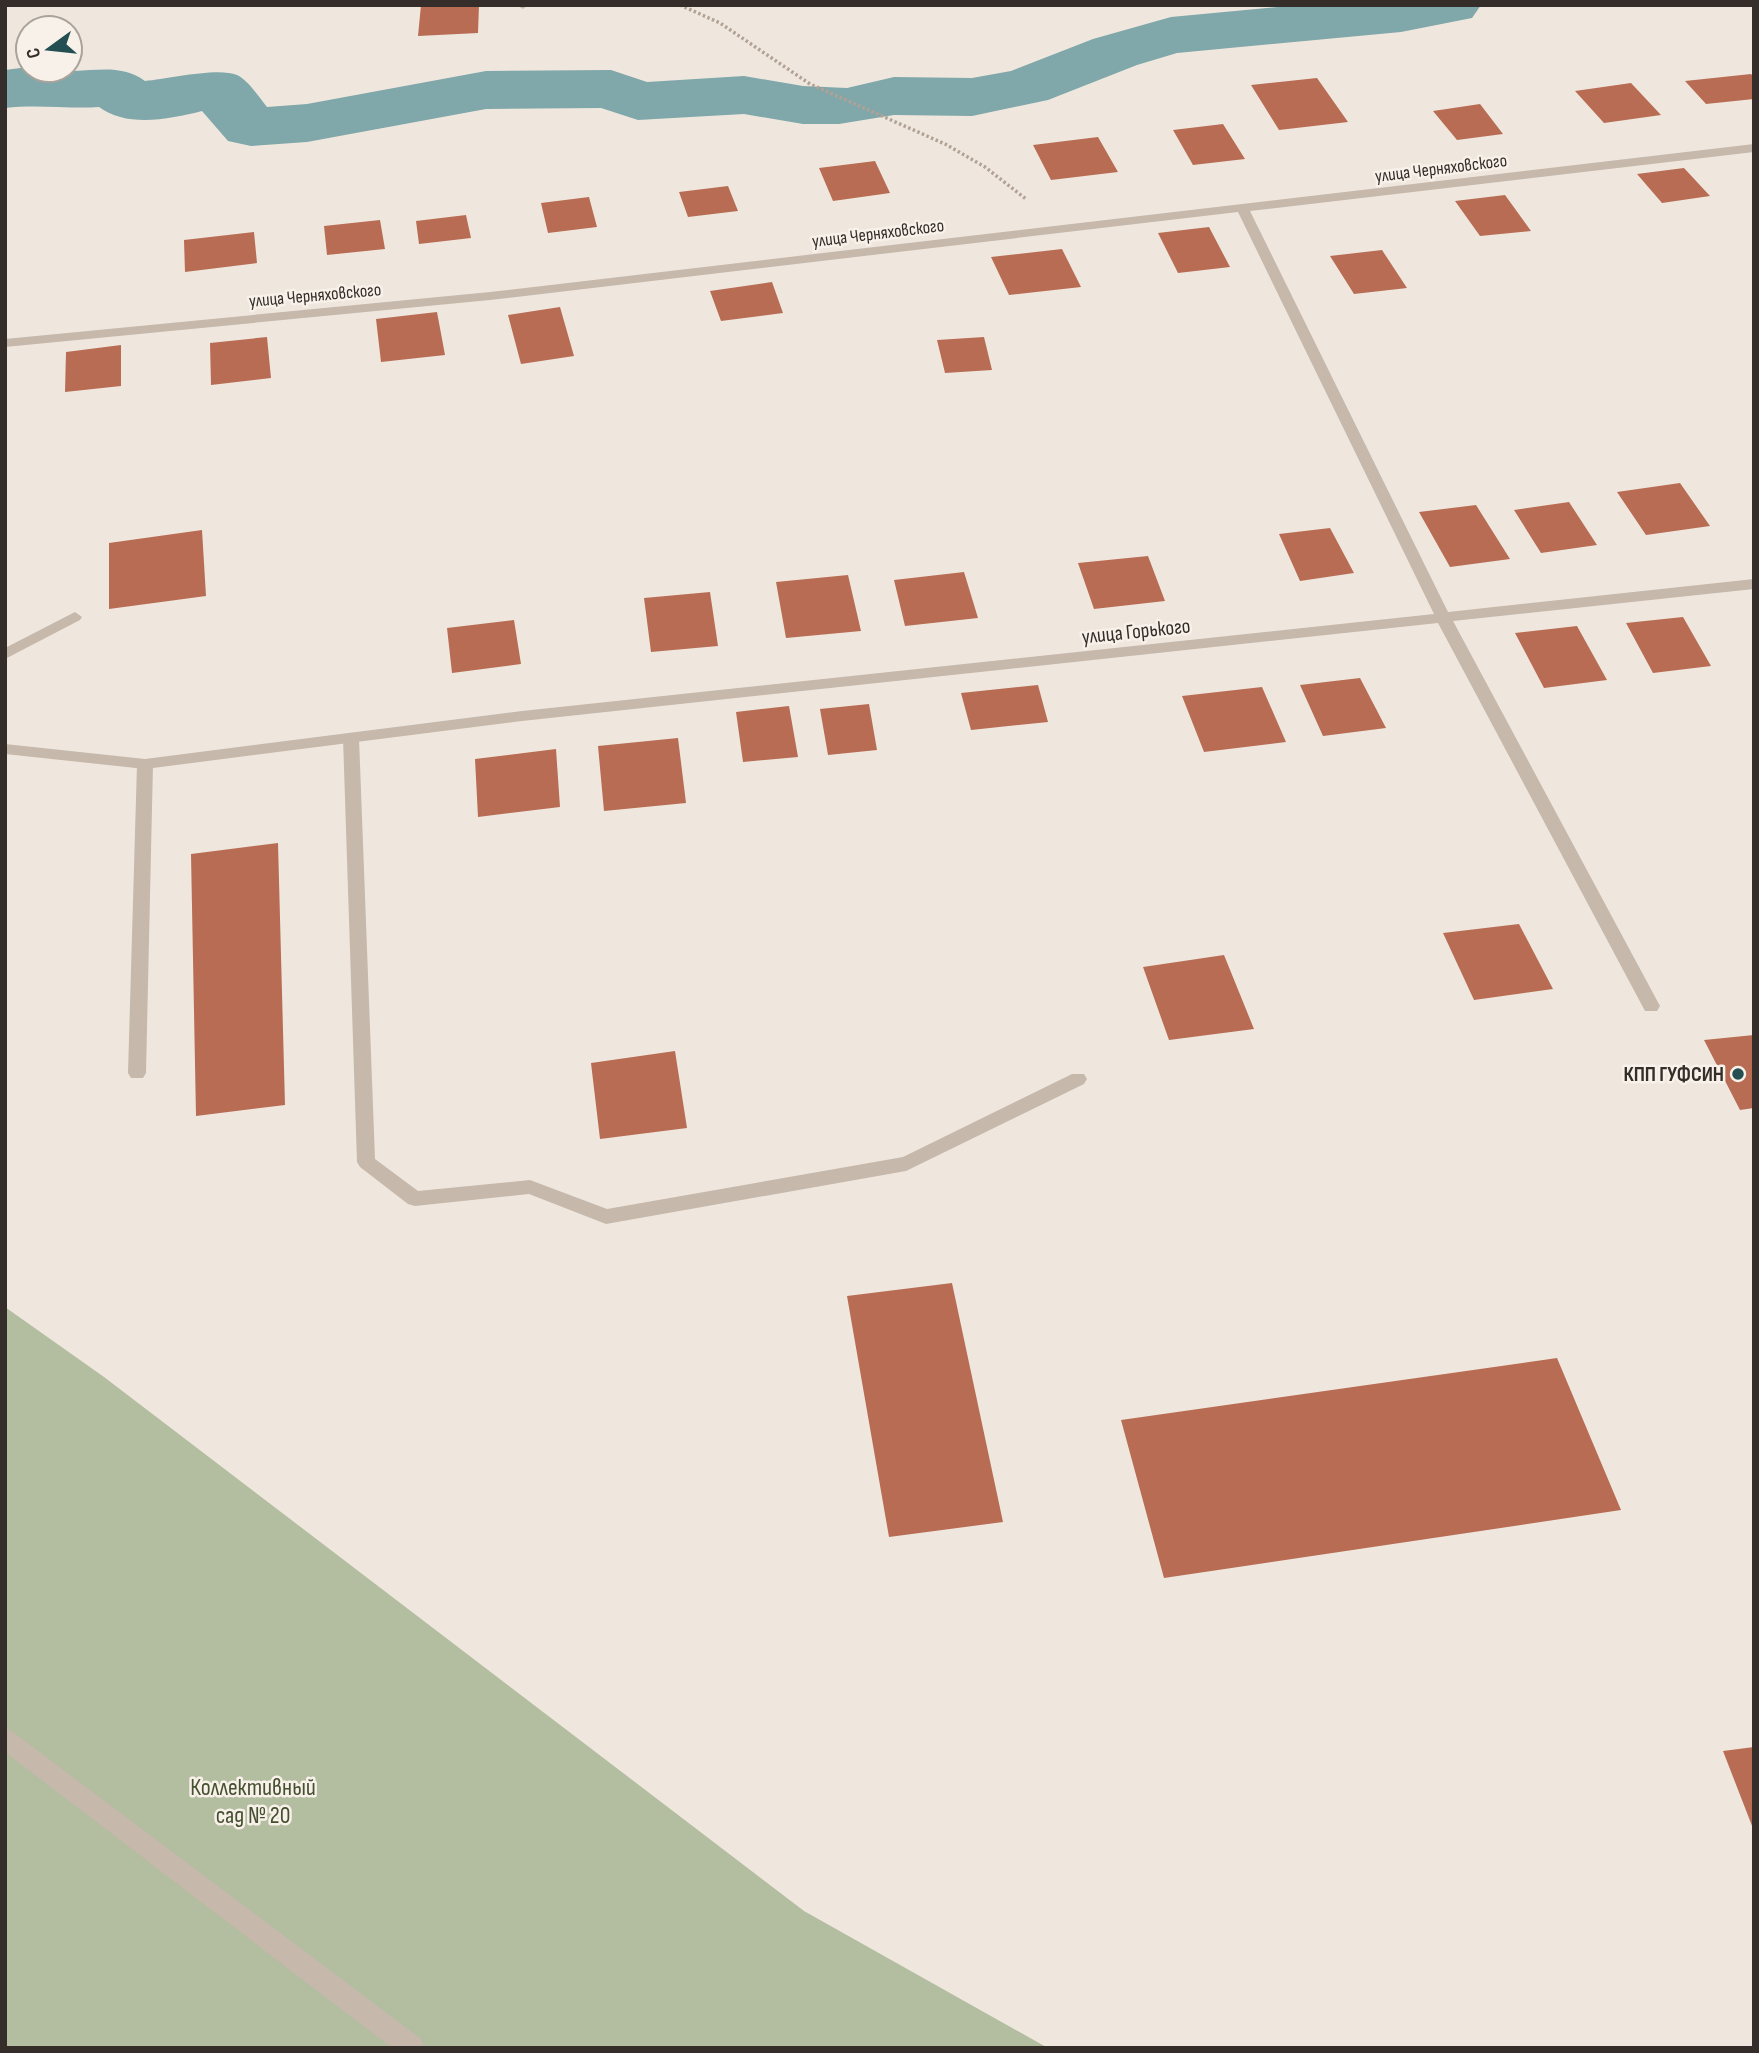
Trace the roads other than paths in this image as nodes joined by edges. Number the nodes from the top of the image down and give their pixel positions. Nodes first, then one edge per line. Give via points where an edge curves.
1 (1754, 148) edge
2 (1243, 209) junction
3 (5, 343) edge
4 (1754, 584) edge
5 (75, 617) dead end
6 (1444, 619) junction
7 (5, 654) edge
8 (351, 738) junction
9 (5, 748) edge
10 (145, 764) junction
11 (1651, 1006) dead end
12 (138, 1073) dead end
13 (1078, 1079) dead end
14 (5, 1739) edge
15 (412, 2048) edge

1 - 2 street, улица Черняховского
2 - 3 street, улица Черняховского via 490,296
2 - 6 street
4 - 6 street, улица Горького
5 - 7 street
6 - 8 street, улица Горького
6 - 11 street
8 - 10 street, улица Горького
8 - 13 street via 366,1162 415,1199 530,1187 606,1217 906,1164
9 - 10 street, улица Горького
10 - 12 street
14 - 15 street

